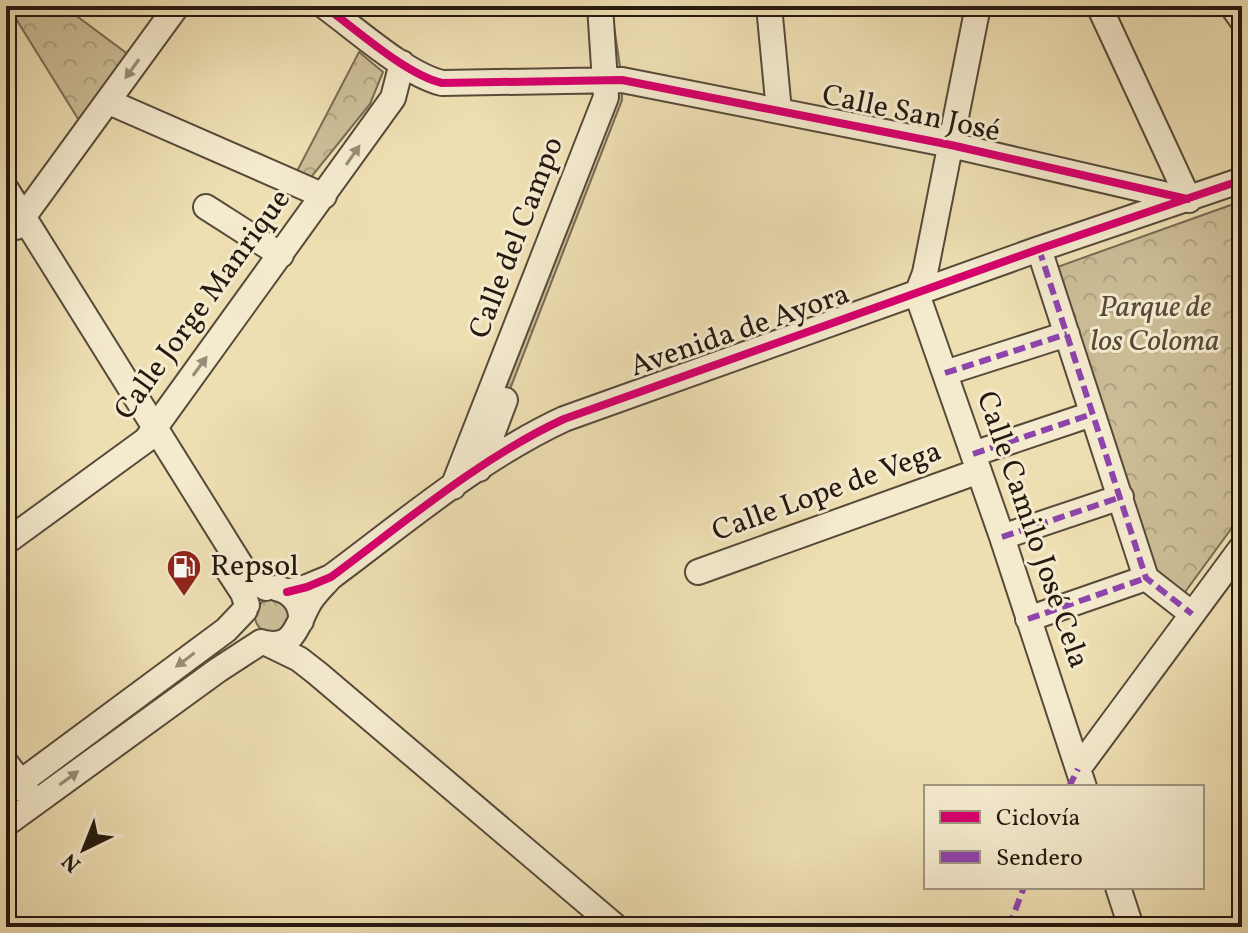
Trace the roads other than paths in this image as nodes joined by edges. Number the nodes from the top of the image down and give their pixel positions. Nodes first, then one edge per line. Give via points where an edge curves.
1 (177, 6) edge
2 (324, 6) edge
3 (600, 6) edge
4 (611, 6) edge
5 (769, 6) edge
6 (978, 6) edge
7 (1099, 6) edge
8 (1232, 6) edge
9 (1242, 20) edge
10 (402, 63) junction
11 (614, 80) junction
12 (442, 83) junction
13 (393, 98) junction
14 (109, 102) junction
15 (779, 111) junction
16 (951, 145) junction
17 (1242, 180) edge
18 (6, 189) edge
19 (324, 196) junction
20 (1189, 200) junction
21 (206, 207) dead end
22 (15, 221) edge
23 (1039, 249) junction
24 (281, 255) junction
25 (917, 294) junction
26 (1067, 334) junction
27 (945, 373) junction
28 (504, 401) junction
29 (1092, 414) junction
30 (536, 432) junction
31 (150, 435) junction
32 (976, 463) junction
33 (479, 469) junction
34 (453, 487) junction
35 (1121, 497) junction
36 (1002, 537) junction
37 (6, 542) edge
38 (1242, 547) edge
39 (698, 572) dead end
40 (331, 577) junction
41 (1146, 578) junction
42 (277, 590) junction
43 (246, 607) junction
44 (1192, 614) junction
45 (1028, 619) junction
46 (298, 627) junction
47 (265, 643) junction
48 (317, 673) junction
49 (1081, 778) edge
50 (11, 779) edge
51 (35, 803) junction
52 (6, 824) edge
53 (1119, 889) edge
54 (616, 927) edge
55 (1131, 927) edge

1 -> 14 street
2 - 10 street
3 - 11 street, Calle del Campo
4 - 11 street, Calle del Campo
5 - 15 street
6 - 16 street
7 - 20 street
8 - 9 street
10 - 12 street
10 - 13 street, Calle Jorge Manrique
11 - 12 street, Calle San José
11 - 15 street, Calle San José
11 - 28 street, Calle del Campo via 622,100
11 - 34 street, Calle del Campo
12 - 13 street
19 -> 13 street, Calle Jorge Manrique
14 - 19 street
14 - 22 street
15 - 16 street, Calle San José
16 - 20 street, Calle San José
16 - 25 street
17 - 20 street, Avenida de Ayora
18 - 22 street
19 - 24 street, Calle Jorge Manrique
20 - 23 street, Avenida de Ayora
21 - 24 street
22 - 31 street
23 - 25 street, Avenida de Ayora
23 - 26 street
31 -> 24 street, Calle Jorge Manrique
25 - 27 street, Calle Camilo José Cela
25 - 30 street, Avenida de Ayora via 593,407
26 - 27 street
26 - 29 street
27 - 32 street, Calle Camilo José Cela
28 - 30 street via 512,422
28 - 33 street, Calle del Campo
29 - 32 street, Calle Lope de Vega
29 - 35 street
30 - 33 street, Avenida de Ayora
31 - 37 street, Calle Jorge Manrique
31 - 42 street via 242,567 253,580
31 - 43 street via 243,593
32 - 36 street, Calle Camilo José Cela
32 - 39 street, Calle Lope de Vega
33 - 34 street, Avenida de Ayora
34 - 40 street, Avenida de Ayora
35 - 36 street
35 - 41 street
36 - 45 street, Calle Camilo José Cela
38 - 44 street
40 - 42 street, Avenida de Ayora via 307,587
40 - 46 street, Avenida de Ayora via 309,603
41 - 44 street
41 - 45 street
42 - 43 street via 257,592
42 - 46 street via 299,605
43 - 47 street via 248,630
43 -> 50 street via 226,630
44 - 49 street
45 - 49 street, Calle Camilo José Cela
46 - 47 street via 284,642
46 - 48 street via 305,657
47 - 48 street
51 -> 47 street via 218,670
48 - 54 street
50 - 51 street
51 - 52 street
53 - 55 street

